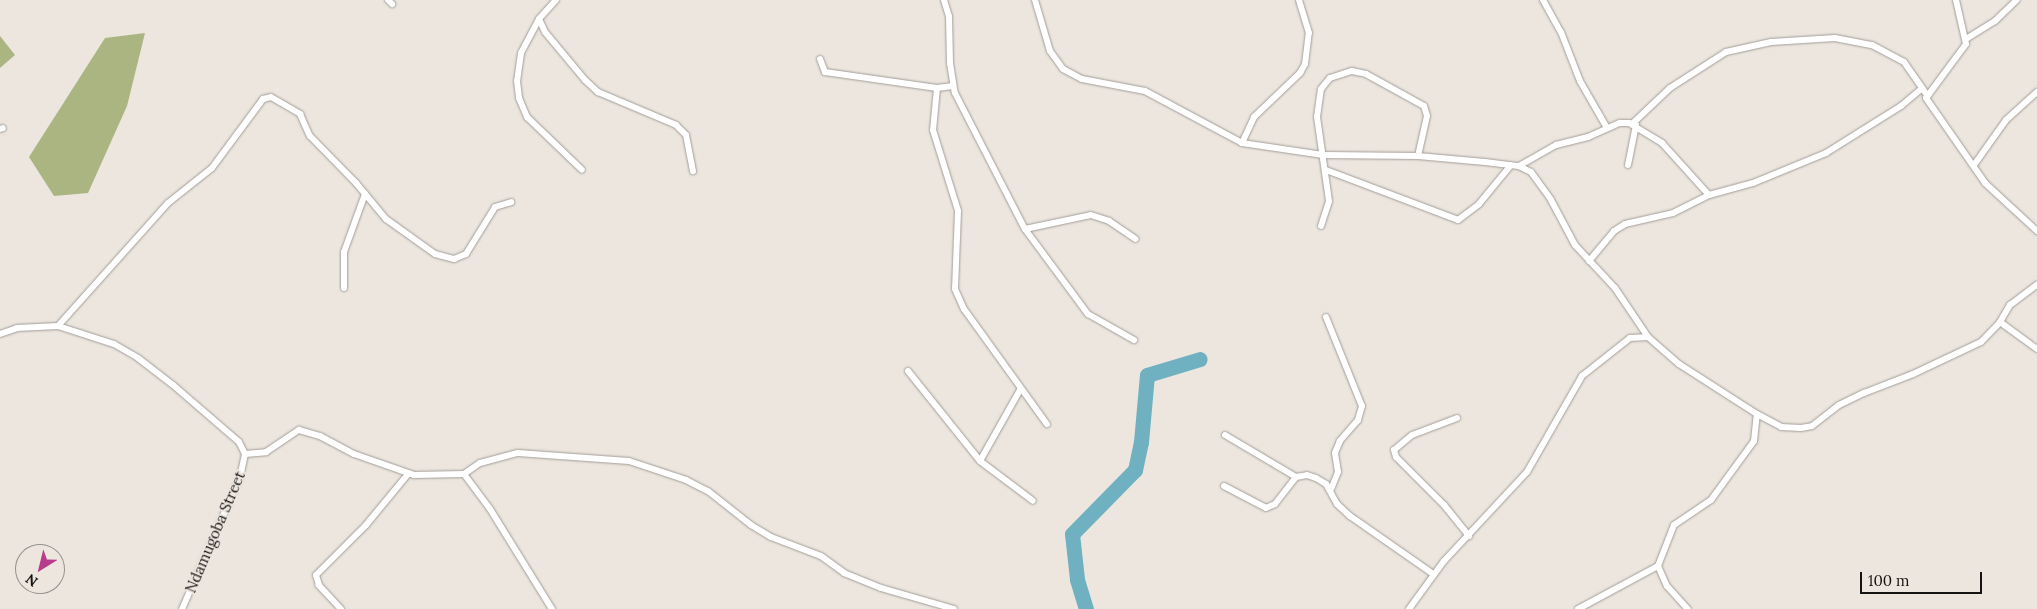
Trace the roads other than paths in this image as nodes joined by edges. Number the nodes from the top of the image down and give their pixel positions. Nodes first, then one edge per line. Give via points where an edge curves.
1 (556, 0) edge
2 (944, 0) edge
3 (1034, 0) edge
4 (1299, 0) edge
5 (1543, 0) edge
6 (1956, 0) edge
7 (2017, 0) edge
8 (539, 19) junction
9 (1966, 40) junction
10 (820, 59) dead end
11 (953, 86) junction
12 (937, 88) junction
13 (1924, 91) junction
14 (2037, 92) edge
15 (1634, 124) junction
16 (1607, 128) junction
17 (1242, 143) junction
18 (1323, 155) junction
19 (1418, 156) junction
20 (1511, 165) junction
21 (1628, 165) dead end
22 (1974, 165) junction
23 (1519, 166) junction
24 (582, 170) dead end
25 (1326, 170) junction
26 (692, 171) dead end
27 (366, 194) junction
28 (1709, 195) junction
29 (511, 202) dead end
30 (1322, 226) dead end
31 (1025, 229) junction
32 (2037, 231) edge
33 (1136, 239) dead end
34 (1589, 261) junction
35 (2037, 285) edge
36 (344, 288) dead end
37 (1326, 317) dead end
38 (2000, 322) junction
39 (58, 326) junction
40 (0, 334) edge
41 (1648, 337) junction
42 (1134, 340) dead end
43 (2037, 349) edge
44 (908, 371) dead end
45 (1020, 390) junction
46 (1757, 414) junction
47 (1457, 418) dead end
48 (1047, 424) dead end
49 (1225, 435) dead end
50 (244, 454) junction
51 (980, 461) junction
52 (408, 474) junction
53 (464, 474) junction
54 (1296, 477) junction
55 (1224, 486) dead end
56 (1331, 489) junction
57 (1033, 501) dead end
58 (1469, 536) junction
59 (1658, 566) junction
60 (1433, 574) junction
61 (182, 609) edge
62 (341, 609) edge
63 (552, 609) edge
64 (954, 609) edge
65 (1410, 609) edge
66 (1578, 609) edge
67 (1688, 609) edge

1 - 8 street
2 - 11 street via 949,16
3 - 17 street via 1050,51 1063,69 1082,79 1145,91
4 - 17 street via 1309,33 1305,64 1300,73 1254,117
5 - 16 street via 1580,81
6 - 9 street
7 - 9 street via 1995,21
8 - 24 street via 521,53 517,81 519,98 527,117
8 - 26 street via 545,32 598,92 676,125 686,135
9 - 13 street via 1960,55
10 - 12 street via 825,72
11 - 12 street
11 - 31 street
12 - 45 street via 933,130 958,211 955,289 959,301
13 - 15 street via 1904,62 1872,45 1835,38 1771,42 1726,52 1670,88
13 - 22 street
13 - 28 street via 1826,153 1753,183
14 - 22 street via 2006,120
15 - 16 street via 1620,122
15 - 21 street
15 - 28 street via 1662,143
16 - 23 street via 1546,149
17 - 18 street
18 - 19 street
18 - 19 street via 1318,117 1321,89 1330,78 1352,72 1366,74 1424,106 1428,116
18 - 25 street
19 - 20 street
20 - 23 street
20 - 25 street via 1479,204 1458,220
22 - 32 street via 1996,195
23 - 34 street via 1538,178 1564,229
25 - 30 street via 1329,201
27 - 29 street via 386,219 424,249 454,259 466,254 495,207
27 - 36 street via 344,252
27 - 39 street via 310,136 300,114 276,98 262,100 212,168 168,204
28 - 34 street via 1672,213 1625,224
31 - 33 street via 1091,216 1109,222
31 - 42 street via 1088,314
34 - 41 street via 1615,288
35 - 38 street via 2010,304
37 - 56 street via 1362,406 1358,420 1340,440 1335,453 1338,472
38 - 43 street
38 - 46 street via 1982,342 1857,396 1812,426 1781,427
39 - 40 street via 25,327
39 - 50 street via 114,344 138,358 228,432
41 - 46 street via 1679,364
41 - 58 street via 1630,338 1582,376 1541,453
44 - 51 street
45 - 48 street
45 - 51 street
46 - 59 street via 1754,441 1711,500 1674,525
47 - 58 street via 1412,435 1394,450 1396,457 1444,505
49 - 54 street
50 - 52 street via 266,452 294,431 308,431 354,454
50 - 61 street, Ndamugoba Street via 240,477
51 - 57 street
52 - 53 street via 445,477
52 - 62 street via 366,525 316,575 319,585
53 - 63 street via 490,509
53 - 64 street via 480,463 518,453 629,461 657,468 708,491 771,537 821,556 844,572 881,588
54 - 55 street via 1275,504 1266,508
54 - 56 street via 1307,475
56 - 60 street via 1342,510
58 - 60 street
59 - 66 street
59 - 67 street via 1667,586
60 - 65 street

